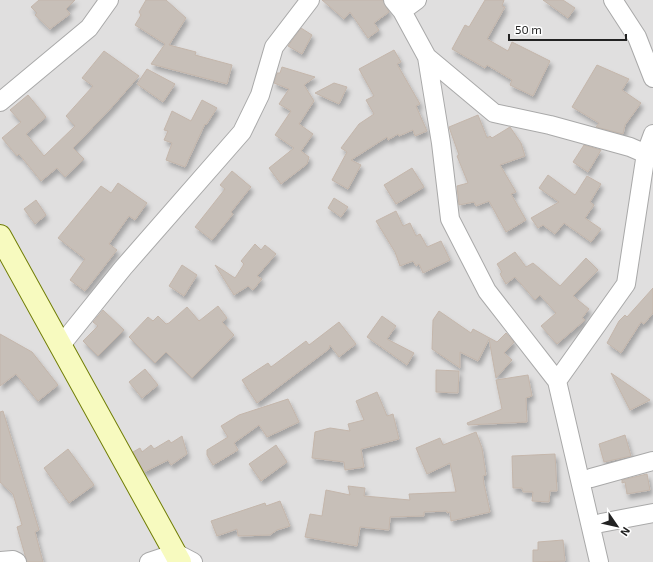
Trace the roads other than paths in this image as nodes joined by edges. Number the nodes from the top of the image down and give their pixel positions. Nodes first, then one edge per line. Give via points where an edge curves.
1 (109, 0) edge
2 (310, 0) edge
3 (417, 0) edge
4 (613, 0) edge
5 (397, 5) edge
6 (427, 57) junction
7 (653, 78) edge
8 (0, 102) edge
9 (653, 134) edge
10 (649, 155) edge
11 (0, 236) edge
12 (62, 344) junction
13 (558, 381) junction
14 (653, 461) edge
15 (591, 478) dead end
16 (653, 513) edge
17 (601, 523) dead end
18 (183, 559) edge
19 (0, 561) edge
20 (17, 562) edge
21 (149, 562) edge
22 (599, 562) edge

1 - 8 street via 89,28
2 - 12 street via 274,47 260,95 242,132 123,268
3 - 5 street
4 - 7 street via 637,38
5 - 6 street
6 - 10 street via 494,113 550,125
6 - 13 street via 450,219 488,291
9 - 10 street
10 - 13 street via 626,284
11 - 12 street
12 - 18 street
13 - 22 street
14 - 15 street
16 - 17 street
18 - 21 street
19 - 20 street

